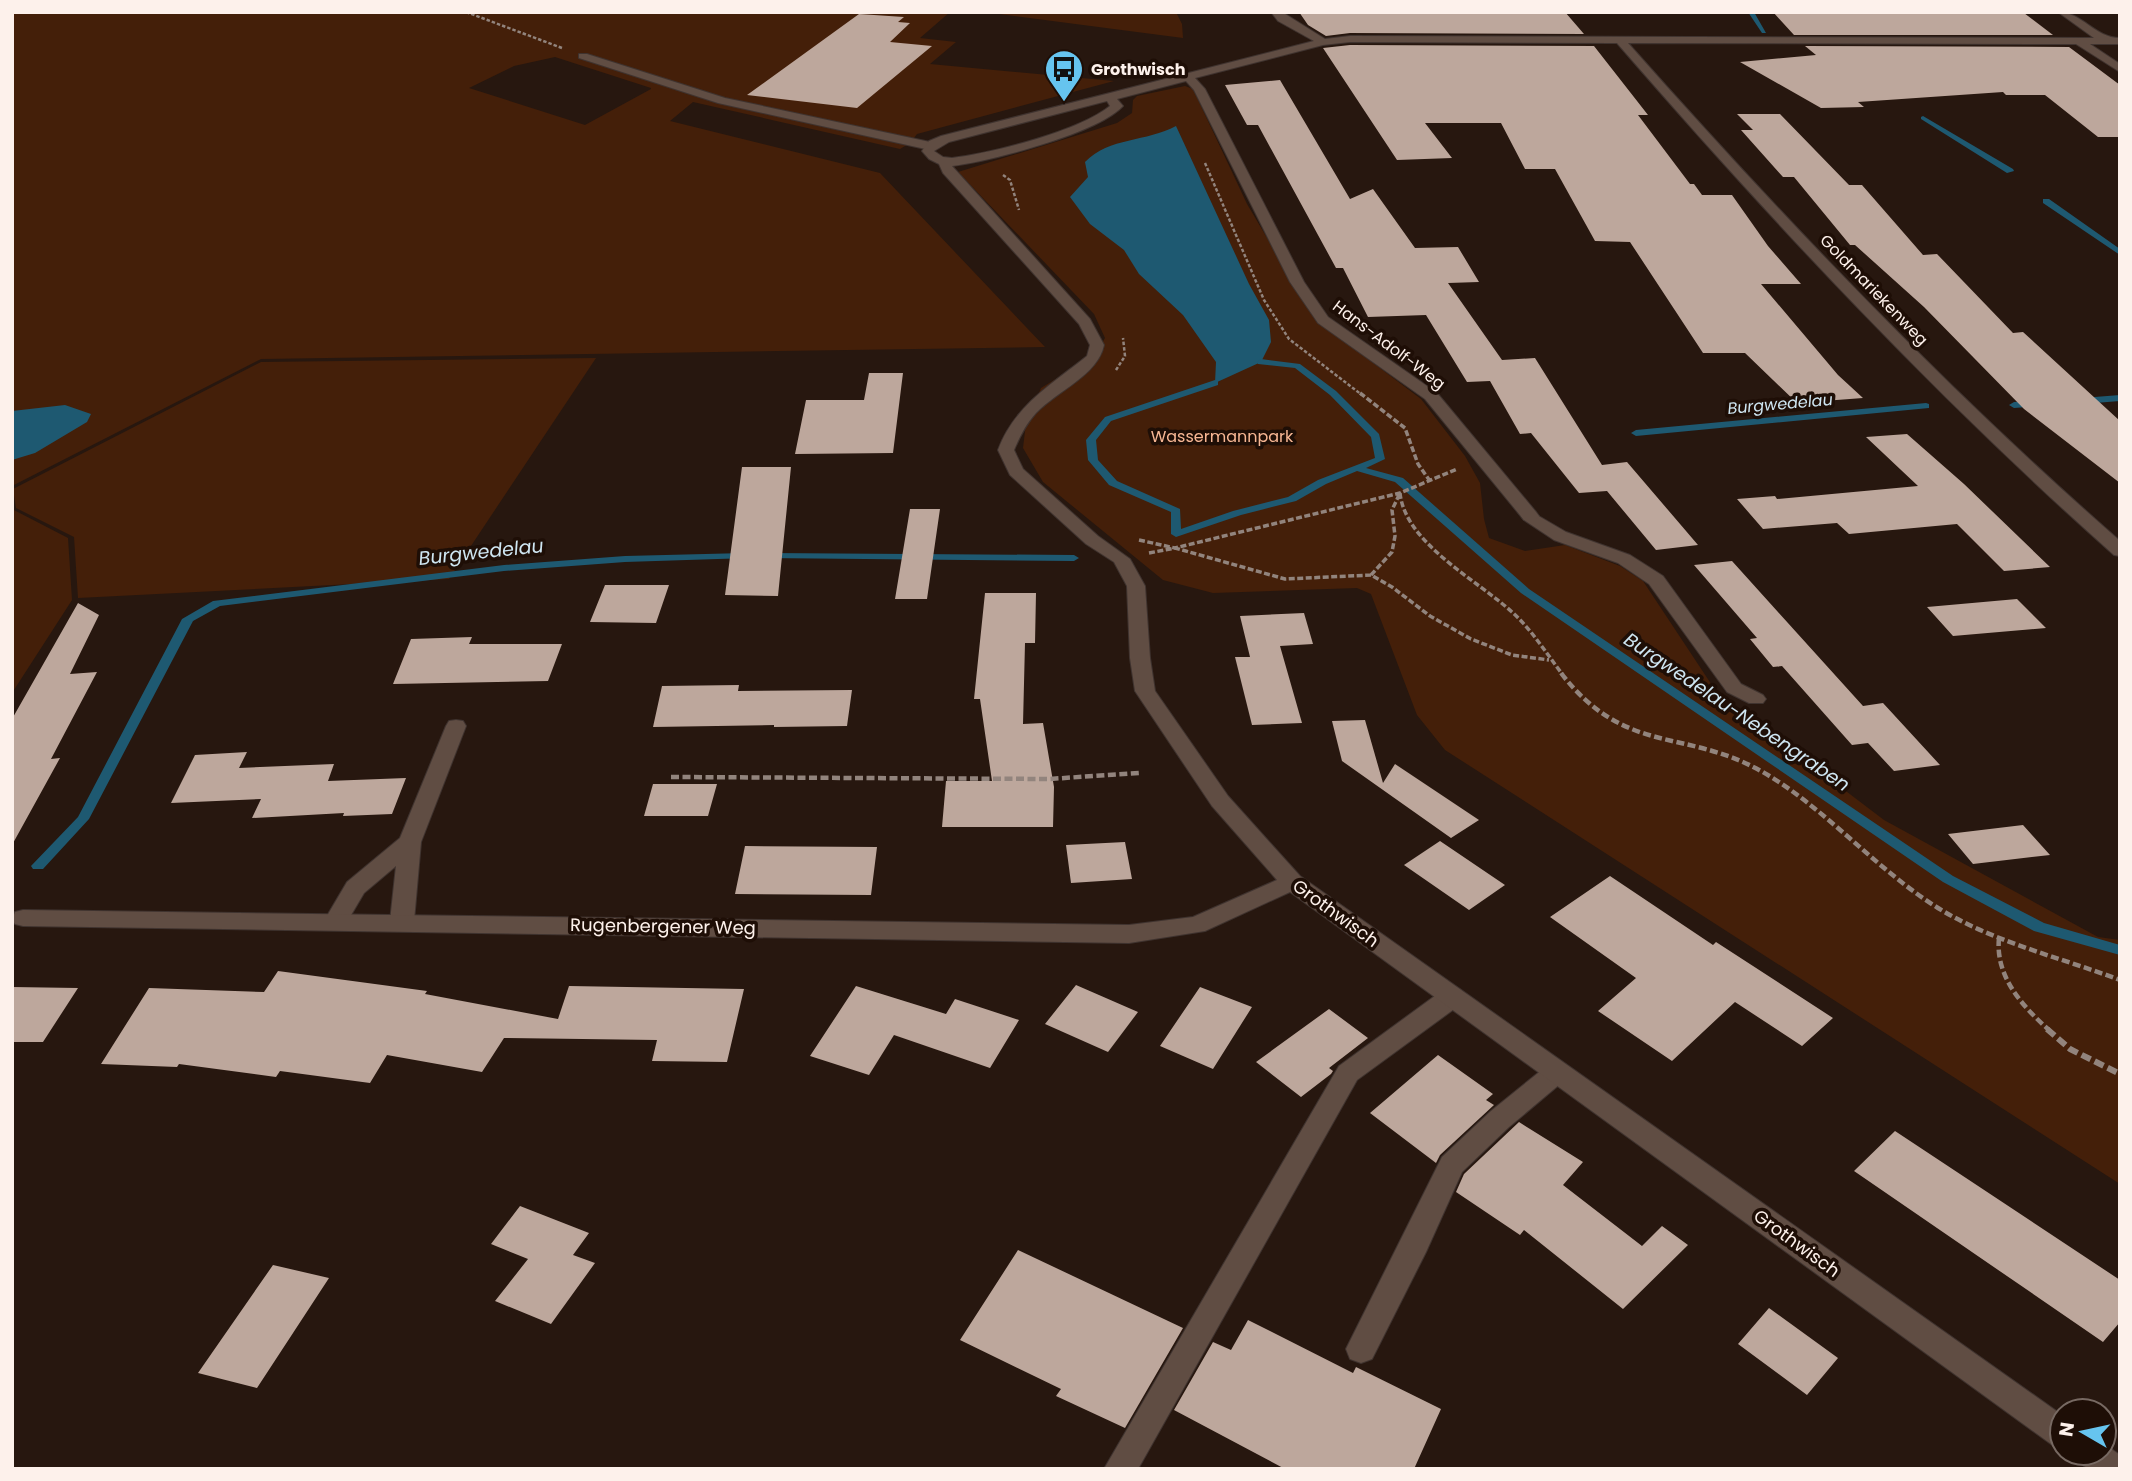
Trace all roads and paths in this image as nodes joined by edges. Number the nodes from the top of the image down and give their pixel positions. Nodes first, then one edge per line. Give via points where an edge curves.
1 (466, 12) edge
2 (1276, 12) edge
3 (2063, 12) edge
4 (1619, 39) junction
5 (2078, 41) junction
6 (2105, 41) junction
7 (2120, 41) edge
8 (1323, 42) junction
9 (583, 55) joint
10 (2120, 69) edge
11 (1189, 78) junction
12 (1109, 97) junction
13 (930, 146) junction
14 (944, 161) junction
15 (1480, 458) junction
16 (1400, 493) junction
17 (1175, 548) junction
18 (2120, 551) edge
19 (1121, 559) junction
20 (1371, 575) junction
21 (1549, 660) junction
22 (1756, 699) dead end
23 (456, 726) dead end
24 (1139, 773) dead end
25 (671, 777) dead end
26 (410, 842) junction
27 (1292, 882) junction
28 (23, 918) dead end
29 (336, 921) junction
30 (402, 921) junction
31 (1999, 938) junction
32 (2120, 980) edge
33 (1452, 997) junction
34 (1558, 1072) junction
35 (2120, 1074) edge
36 (1361, 1349) dead end
37 (2048, 1423) edge
38 (1120, 1469) edge

1 - 9 path
2 - 8 street
3 - 6 street
4 - 5 street
4 - 8 street via 1350,38
4 - 18 street, Goldmariekenweg via 1732,169 1881,323 2046,488
5 - 6 street
5 - 10 street
6 - 7 street
8 - 11 street
9 - 13 street via 722,102
11 - 12 street
11 - 15 street, Hans-Adolf-Weg via 1199,89 1297,282 1323,320 1431,396
12 - 13 street
12 - 14 street via 1116,103 1115,110 1092,121 977,158
13 - 14 street via 930,155
14 - 19 street via 947,170 1085,323 1097,345 1094,358 1024,414 1010,433 1006,450 1016,471 1092,540
15 - 16 path
15 - 22 street, Hans-Adolf-Weg via 1530,516 1560,536 1624,559 1656,580 1734,688
16 - 17 path
16 - 20 path via 1392,510 1392,552
16 - 21 path via 1402,509 1423,537 1524,624
17 - 19 path
17 - 20 path via 1285,579
19 - 27 street, Grothwisch via 1136,586 1145,691 1220,801
20 - 21 path via 1471,639 1512,655
21 - 31 path via 1612,722 1759,769 1790,788 1881,868 1940,909
23 - 26 street
24 - 25 path via 1049,779
26 - 29 street via 355,888
26 - 30 street
27 - 30 street, Rugenbergener Weg via 1197,925 1129,934
27 - 33 street, Grothwisch
28 - 29 street, Rugenbergener Weg
29 - 30 street, Rugenbergener Weg
31 - 32 path
31 - 35 path via 1997,956 2010,987 2034,1017 2070,1049
33 - 34 street, Grothwisch
33 - 38 street via 1349,1073
34 - 36 street via 1452,1166
34 - 37 street, Grothwisch

